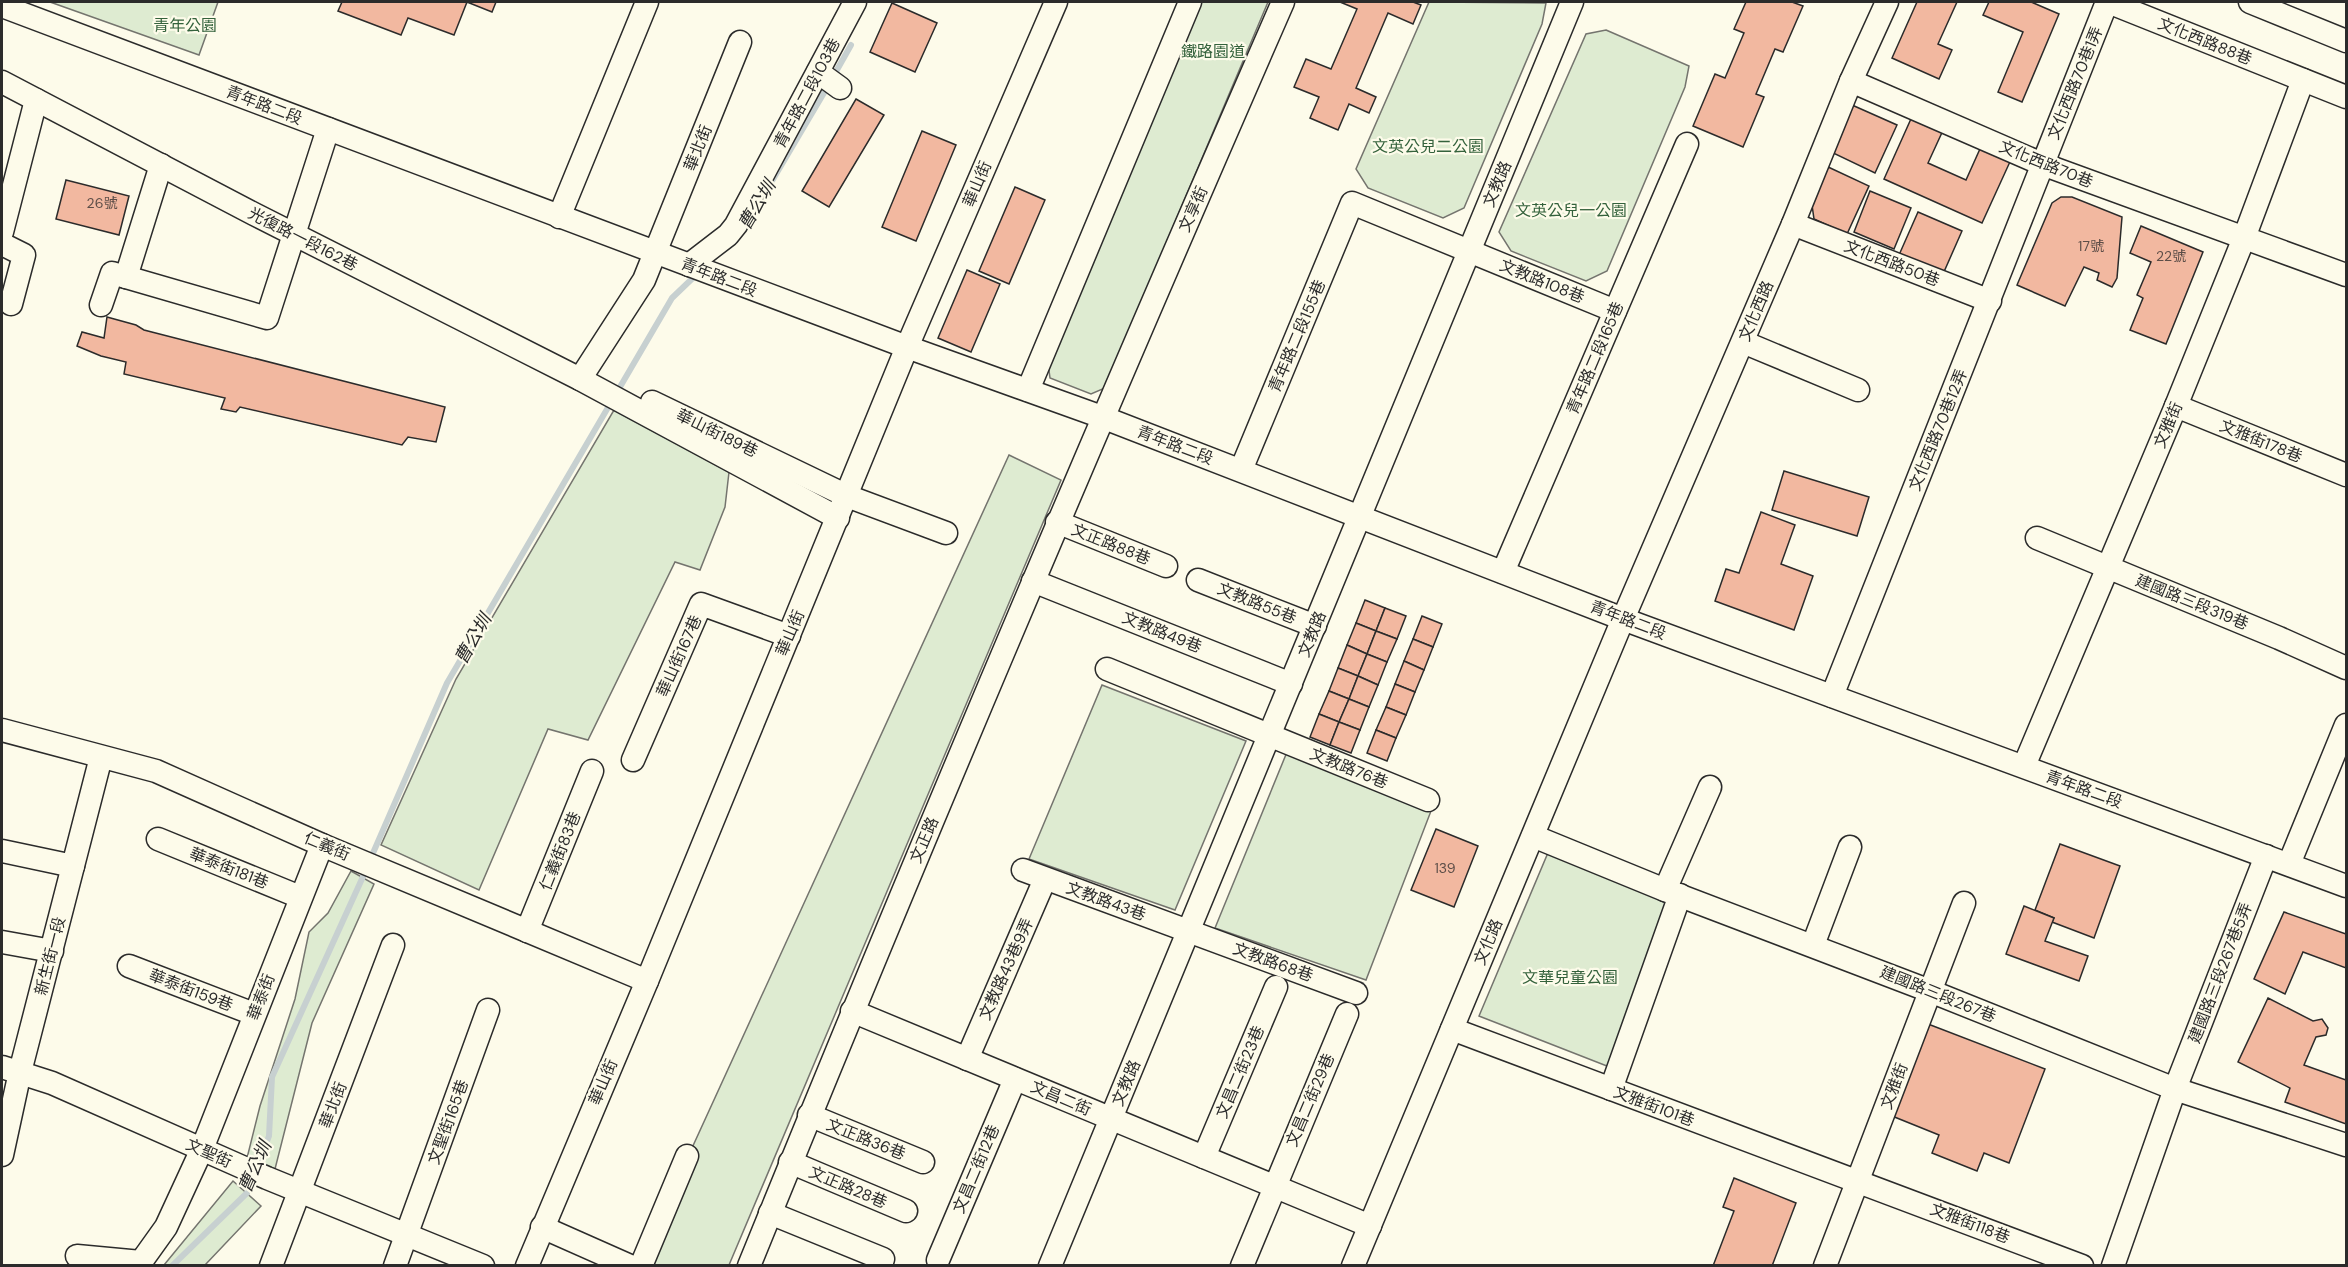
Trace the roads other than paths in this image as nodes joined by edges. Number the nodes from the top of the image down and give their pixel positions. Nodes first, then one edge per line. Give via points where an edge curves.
1 (647, 2) edge
2 (855, 2) edge
3 (1056, 2) edge
4 (1190, 2) edge
5 (1283, 2) edge
6 (1572, 2) edge
7 (1887, 2) edge
8 (2108, 2) edge
9 (2250, 2) edge
10 (2, 6) edge
11 (2346, 41) edge
12 (740, 42) dead end
13 (818, 72) junction
14 (2303, 80) junction
15 (1851, 81) junction
16 (2, 82) edge
17 (840, 88) dead end
18 (2346, 97) edge
19 (36, 100) junction
20 (328, 129) junction
21 (1688, 144) dead end
22 (2042, 164) junction
23 (161, 165) junction
24 (1352, 203) joint
25 (559, 217) junction
26 (1793, 224) junction
27 (2, 232) edge
28 (294, 234) junction
29 (2244, 238) junction
30 (2, 244) edge
31 (1469, 251) junction
32 (656, 253) junction
33 (699, 269) junction
34 (2346, 275) edge
35 (126, 277) junction
36 (1990, 301) junction
37 (10, 304) dead end
38 (101, 305) dead end
39 (1615, 311) junction
40 (1743, 342) junction
41 (907, 347) junction
42 (583, 374) junction
43 (1028, 390) junction
44 (1858, 390) dead end
45 (617, 392) junction
46 (2176, 406) junction
47 (1102, 417) junction
48 (1241, 470) junction
49 (2346, 475) edge
50 (847, 496) junction
51 (1359, 516) junction
52 (838, 518) junction
53 (1057, 522) junction
54 (946, 533) dead end
55 (2037, 538) dead end
56 (1166, 566) dead end
57 (2108, 567) junction
58 (1503, 572) junction
59 (1198, 580) dead end
60 (1033, 581) junction
61 (1623, 619) junction
62 (1315, 626) junction
63 (789, 636) junction
64 (2346, 668) edge
65 (1107, 669) dead end
66 (1291, 684) junction
67 (1832, 696) junction
68 (2346, 725) edge
69 (2, 730) edge
70 (1270, 735) junction
71 (101, 757) junction
72 (633, 760) dead end
73 (2024, 766) junction
74 (592, 771) dead end
75 (1710, 787) dead end
76 (1428, 800) dead end
77 (1533, 836) junction
78 (158, 839) dead end
79 (322, 844) junction
80 (1850, 847) dead end
81 (2, 851) edge
82 (2266, 856) junction
83 (2289, 864) junction
84 (73, 866) junction
85 (1023, 870) dead end
86 (1045, 879) junction
87 (2346, 886) edge
88 (1673, 893) junction
89 (300, 897) junction
90 (1964, 903) dead end
91 (527, 931) junction
92 (1189, 931) junction
93 (2, 942) edge
94 (393, 945) dead end
95 (1813, 945) junction
96 (52, 951) junction
97 (129, 966) dead end
98 (647, 981) junction
99 (1276, 987) dead end
100 (1930, 991) junction
101 (1356, 993) dead end
102 (488, 1010) dead end
103 (852, 1011) junction
104 (254, 1014) junction
105 (1347, 1014) dead end
106 (1452, 1029) junction
107 (967, 1059) junction
108 (11, 1069) edge
109 (1015, 1079) junction
110 (1611, 1089) junction
111 (2175, 1089) junction
112 (809, 1116) junction
113 (1110, 1119) junction
114 (2346, 1145) edge
115 (202, 1149) junction
116 (2, 1155) edge
117 (687, 1156) dead end
118 (1204, 1157) junction
119 (790, 1162) junction
120 (923, 1162) dead end
121 (1857, 1181) junction
122 (1274, 1186) junction
123 (301, 1190) junction
124 (906, 1211) dead end
125 (770, 1213) junction
126 (1370, 1226) junction
127 (542, 1227) junction
128 (408, 1235) junction
129 (77, 1256) dead end
130 (883, 1259) dead end
131 (938, 1260) dead end
132 (751, 1265) edge
133 (271, 1266) edge
134 (395, 1266) edge
135 (483, 1266) edge
136 (527, 1266) edge
137 (630, 1266) edge
138 (641, 1266) edge
139 (1050, 1266) edge
140 (1242, 1266) edge
141 (1353, 1266) edge
142 (1825, 1266) edge
143 (2082, 1266) edge
144 (2113, 1266) edge

1 - 25 street
2 - 13 street, 青年路二段103巷
3 - 41 street, 華山街
4 - 43 street
5 - 47 street, 文享街
6 - 31 street, 文教路
7 - 15 street, 文化西路
8 - 14 street, 文化西路88巷
8 - 22 street, 文化西路70巷1弄
9 - 11 street
10 - 20 street, 青年路二段
12 - 32 street, 華北街
13 - 17 street
13 - 33 street, 青年路二段103巷 via 735,225
14 - 18 street, 文化西路88巷
14 - 29 street, 文雅街
15 - 22 street, 文化西路70巷
15 - 26 street, 文化西路
16 - 19 street, 光復路一段162巷
19 - 23 street, 光復路一段162巷
19 - 27 street
20 - 25 street, 青年路二段
20 - 28 street
21 - 39 street, 青年路二段165巷
22 - 29 street, 文化西路70巷
22 - 36 street, 文化西路70巷12弄
23 - 28 street, 光復路一段162巷
23 - 35 street
24 - 31 street, 文教路108巷
24 - 48 street, 青年路二段155巷
25 - 32 street, 青年路二段
26 - 36 street, 文化西路50巷
26 - 40 street, 文化西路
28 - 35 street via 267,318
28 - 42 street, 光復路一段162巷
29 - 34 street, 文化西路70巷
29 - 46 street, 文雅街
30 - 37 street via 24,255
31 - 39 street, 文教路108巷
31 - 51 street, 文教路
32 - 33 street, 青年路二段
32 - 42 street, 華北街 via 644,280
33 - 41 street, 青年路二段
35 - 38 street via 112,273
36 - 67 street, 文化西路70巷12弄
39 - 58 street, 青年路二段165巷
40 - 44 street
40 - 61 street, 文化西路
41 - 43 street, 青年路二段
41 - 50 street, 華山街
42 - 45 street, 華山街189巷
43 - 47 street, 青年路二段
45 - 50 street, 華山街189巷
45 - 52 street
46 - 49 street, 文雅街178巷
46 - 57 street, 文雅街
47 - 48 street, 青年路二段
47 - 53 street, 文正路
48 - 51 street, 青年路二段
50 - 52 street, 華山街
50 - 54 street, 華山街189巷
51 - 58 street, 青年路二段
51 - 62 street, 文教路
52 - 63 street, 華山街
53 - 56 street, 文正路88巷
53 - 60 street, 文正路
55 - 57 street, 建國路三段319巷
57 - 64 street, 建國路三段319巷
57 - 73 street, 文雅街
58 - 61 street, 青年路二段
59 - 62 street, 文教路55巷
60 - 66 street, 文教路49巷
60 - 103 street, 文正路
61 - 67 street, 青年路二段
61 - 77 street, 文化路
62 - 66 street, 文教路
63 - 72 street, 華山街167巷 via 701,604
63 - 98 street, 華山街
65 - 70 street, 文教路76巷
66 - 70 street, 文教路
67 - 73 street, 青年路二段
68 - 83 street
69 - 71 street, 仁義街
70 - 76 street, 文教路76巷
70 - 92 street, 文教路
71 - 79 street, 仁義街 via 156,771
71 - 84 street, 新生街一段
73 - 82 street, 青年路二段
74 - 91 street, 仁義街83巷
75 - 88 street
77 - 88 street, 建國路三段267巷
77 - 106 street, 文化路
78 - 89 street, 華泰街181巷
79 - 89 street, 華泰街
79 - 91 street, 仁義街
80 - 95 street
81 - 84 street
82 - 83 street, 青年路二段
82 - 111 street, 建國路三段267巷5弄
83 - 87 street, 青年路二段
84 - 96 street, 新生街一段
85 - 86 street, 文教路43巷
86 - 92 street, 文教路43巷
86 - 107 street, 文教路43巷9弄
88 - 95 street, 建國路三段267巷
88 - 110 street
89 - 104 street, 華泰街
90 - 100 street, 文雅街
91 - 98 street, 仁義街
92 - 101 street, 文教路68巷
92 - 113 street, 文教路
93 - 96 street
94 - 123 street, 華北街
95 - 100 street, 建國路三段267巷
96 - 108 street, 新生街一段
97 - 104 street, 華泰街159巷
98 - 127 street, 華山街
99 - 118 street, 文昌二街23巷
100 - 111 street, 建國路三段267巷
100 - 121 street, 文雅街
102 - 128 street, 文聖街165巷
103 - 107 street, 文昌二街
103 - 112 street, 文正路
104 - 115 street, 華泰街
105 - 122 street, 文昌二街29巷
106 - 110 street, 文雅街101巷
106 - 126 street, 文化路
107 - 109 street, 文昌二街
108 - 115 street, 文聖街
108 - 116 street, 新生街一段
109 - 113 street, 文昌二街
109 - 131 street, 文昌二街12巷
110 - 121 street, 文雅街101巷
111 - 114 street, 建國路三段267巷
111 - 144 street, 建國路三段267巷5弄
112 - 119 street, 文正路
112 - 120 street, 文正路36巷
113 - 118 street, 文昌二街
113 - 139 street, 文教路
115 - 123 street, 文聖街
115 - 129 street, 華泰街 via 166,1227 141,1262
117 - 138 street
118 - 122 street, 文昌二街
119 - 124 street, 文正路28巷
119 - 125 street, 文正路
121 - 142 street, 文雅街
121 - 143 street, 文雅街118巷
122 - 126 street, 文昌二街
122 - 140 street, 文昌二街29巷
123 - 128 street, 文聖街
123 - 133 street, 華北街
125 - 130 street
125 - 132 street, 文正路
126 - 141 street, 文化路
127 - 136 street, 華山街
127 - 137 street
128 - 134 street, 文聖街165巷
128 - 135 street, 文聖街

